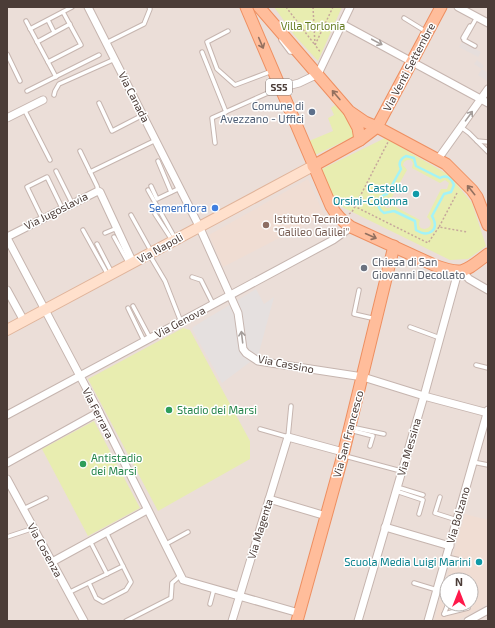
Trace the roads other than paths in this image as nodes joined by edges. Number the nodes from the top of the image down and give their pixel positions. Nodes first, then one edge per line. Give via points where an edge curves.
1 (72, 7) edge
2 (149, 7) edge
3 (246, 7) edge
4 (259, 7) edge
5 (350, 7) edge
6 (441, 7) edge
7 (458, 7) edge
8 (91, 8) edge
9 (63, 12) junction
10 (476, 17) junction
11 (404, 18) dead end
12 (48, 20) junction
13 (26, 21) dead end
14 (488, 23) edge
15 (70, 24) junction
16 (342, 24) junction
17 (30, 29) junction
18 (228, 31) dead end
19 (54, 32) junction
20 (428, 32) junction
21 (462, 38) dead end
22 (37, 42) junction
23 (106, 43) junction
24 (475, 46) dead end
25 (202, 52) dead end
26 (7, 54) edge
27 (99, 55) dead end
28 (115, 59) junction
29 (48, 62) junction
30 (412, 62) junction
31 (9, 63) edge
32 (273, 70) junction
33 (318, 74) junction
34 (56, 77) junction
35 (20, 81) dead end
36 (280, 88) junction
37 (488, 89) edge
38 (27, 91) dead end
39 (54, 95) dead end
40 (43, 100) dead end
41 (485, 101) edge
42 (99, 103) dead end
43 (24, 109) junction
44 (349, 111) junction
45 (226, 112) junction
46 (143, 115) junction
47 (7, 118) edge
48 (377, 126) junction
49 (461, 127) junction
50 (156, 140) junction
51 (360, 140) junction
52 (477, 141) junction
53 (488, 142) edge
54 (215, 144) dead end
55 (80, 151) dead end
56 (488, 152) edge
57 (438, 159) junction
58 (50, 160) dead end
59 (158, 161) dead end
60 (313, 166) junction
61 (56, 171) dead end
62 (90, 172) junction
63 (151, 186) dead end
64 (180, 188) junction
65 (148, 190) dead end
66 (98, 191) junction
67 (171, 192) junction
68 (72, 203) junction
69 (62, 208) junction
70 (155, 214) dead end
71 (131, 215) dead end
72 (42, 218) junction
73 (346, 224) junction
74 (488, 225) edge
75 (200, 226) junction
76 (117, 228) junction
77 (83, 230) dead end
78 (105, 233) dead end
79 (7, 237) edge
80 (114, 237) dead end
81 (174, 240) junction
82 (97, 244) dead end
83 (394, 246) junction
84 (151, 253) junction
85 (488, 254) edge
86 (131, 264) junction
87 (460, 272) junction
88 (111, 275) junction
89 (192, 277) dead end
90 (7, 290) edge
91 (359, 290) dead end
92 (488, 290) edge
93 (230, 296) junction
94 (214, 305) junction
95 (133, 306) dead end
96 (128, 308) dead end
97 (46, 310) junction
98 (377, 319) junction
99 (24, 321) junction
100 (181, 322) junction
101 (410, 327) dead end
102 (7, 330) edge
103 (440, 338) junction
104 (147, 340) junction
105 (476, 365) dead end
106 (488, 368) edge
107 (79, 376) junction
108 (362, 377) junction
109 (424, 396) junction
110 (291, 406) dead end
111 (488, 411) edge
112 (99, 412) junction
113 (7, 415) edge
114 (350, 428) junction
115 (260, 429) dead end
116 (384, 434) dead end
117 (288, 437) junction
118 (370, 446) dead end
119 (343, 453) junction
120 (473, 462) junction
121 (7, 463) edge
122 (488, 465) edge
123 (402, 471) junction
124 (7, 479) edge
125 (9, 489) edge
126 (396, 489) junction
127 (423, 495) dead end
128 (440, 497) dead end
129 (46, 498) dead end
130 (269, 499) junction
131 (23, 509) junction
132 (147, 510) junction
133 (419, 514) dead end
134 (326, 516) junction
135 (457, 520) junction
136 (385, 527) junction
137 (34, 528) junction
138 (106, 532) junction
139 (188, 532) dead end
140 (7, 537) edge
141 (90, 541) junction
142 (165, 544) junction
143 (450, 546) junction
144 (447, 557) junction
145 (52, 562) junction
146 (468, 562) dead end
147 (123, 566) junction
148 (107, 574) junction
149 (182, 578) junction
150 (89, 583) junction
151 (414, 583) dead end
152 (438, 588) junction
153 (214, 589) junction
154 (68, 593) junction
155 (239, 596) junction
156 (210, 604) dead end
157 (488, 610) edge
158 (445, 612) edge
159 (452, 612) edge
160 (298, 617) edge
161 (472, 620) edge
162 (84, 621) edge
163 (126, 621) edge
164 (232, 621) edge
165 (358, 621) edge
166 (428, 621) edge

1 - 9 lane
2 - 23 lane via 144,24
3 -> 32 main road, SS5
4 - 33 main road
5 - 16 street
6 - 20 main road, Via Venti Settembre
7 - 10 street
8 - 23 street, Via Canada
9 - 12 lane
9 - 15 lane
10 - 14 street
10 - 21 lane
10 - 24 lane via 464,40
11 - 20 lane
12 - 17 lane
12 - 19 lane
13 - 17 lane
15 - 19 lane
15 - 29 lane via 81,45
16 -> 30 street
16 - 33 street
17 - 22 lane
18 - 32 lane via 207,42 217,69 235,85
19 - 22 lane
20 - 30 main road, Via Venti Settembre
22 - 29 lane
23 - 28 street, Via Canada
25 - 45 lane
26 - 31 lane
27 - 34 lane
28 - 39 lane via 59,84
28 - 46 street, Via Canada
29 - 34 lane
30 - 41 street
30 - 48 main road, Via Venti Settembre
31 - 35 lane
32 - 36 main road, SS5
33 - 36 street via 299,84
44 -> 33 main road
34 - 38 lane
36 - 45 lane
36 - 60 main road, SS5
37 - 41 street
40 - 43 street
49 -> 41 street
42 - 46 lane via 112,131
43 - 47 street
43 - 58 lane
44 - 48 main road via 365,122
44 - 51 main road via 358,128
45 - 54 lane via 212,118
46 - 50 street, Via Canada
48 - 51 main road
48 - 57 main road
49 - 52 lane
49 - 57 street
50 - 62 lane
50 - 64 street, Via Canada
51 - 60 main road
52 - 53 lane
52 - 56 lane
55 - 62 lane
74 -> 57 main road via 472,190
59 - 67 lane
60 - 73 main road via 331,206
60 - 75 main road, Via Napoli
61 - 68 lane
62 - 66 lane
63 - 67 lane via 157,199
64 - 67 lane
64 - 75 street, Via Canada
65 - 81 lane
66 - 68 street, Via Jugoslavia
66 - 76 street, Via Jugoslavia
68 - 69 street, Via Jugoslavia
69 - 72 street, Via Jugoslavia
69 - 72 lane via 47,177 27,187
70 - 81 lane
71 - 84 lane
72 - 79 street, Via Jugoslavia
73 -> 83 main road
73 - 93 street, Via Genova via 333,240
75 - 81 main road, Via Napoli
75 - 93 street, Via Cassino
76 - 78 lane
76 - 86 street, Via Jugoslavia
77 - 88 lane
79 - 97 street, Via Ferrara
80 - 86 lane
81 - 84 main road, Via Napoli
82 - 88 lane
83 - 87 main road via 434,265
83 - 98 main road, Via San Francesco
84 - 86 main road, Via Napoli
84 - 100 lane
85 - 87 main road
86 - 88 main road, Via Napoli
87 - 92 street
87 - 103 street, Via Messina
88 - 97 main road, Via Napoli
89 - 94 lane via 201,280
90 - 99 street
91 - 98 lane via 354,314
93 - 94 street, Via Genova
108 -> 93 street, Via Cassino via 258,361 243,349 238,312
94 - 100 street, Via Genova
95 - 104 lane
96 - 104 lane
97 - 99 main road, Via Napoli
97 - 107 street, Via Ferrara
98 - 108 main road, Via San Francesco
99 - 102 main road, Via Napoli
100 - 104 street, Via Genova
101 - 103 lane
103 - 109 street, Via Messina
104 - 107 street, Via Genova
105 - 106 lane
107 - 112 street, Via Ferrara
107 - 113 street, Via Genova
108 - 109 street, Via Cassino
108 - 114 main road, Via San Francesco
109 - 111 street, Via Cassino
109 - 123 street, Via Messina
110 - 117 lane
111 - 120 street, Via Bolzano
112 - 121 street
112 - 132 street, Via Ferrara
114 - 116 lane
114 - 118 lane via 374,436
114 - 119 main road, Via San Francesco
115 - 117 lane
117 - 119 street
117 - 130 street, Via Magenta
119 - 123 lane
119 - 134 main road, Via San Francesco
120 - 122 lane
120 - 135 street, Via Bolzano
123 - 126 street, Via Messina
124 - 125 street, Via Cosenza
125 - 131 street, Via Cosenza
126 - 127 lane
126 - 133 lane via 423,500
126 - 136 street, Via Messina
128 - 135 lane via 435,513
129 - 131 lane
130 - 134 street
130 - 155 street, Via Magenta
131 - 137 street, Via Cosenza
132 - 138 street
132 - 142 street, Via Ferrara
134 - 160 main road, Via San Francesco
135 - 143 street, Via Bolzano
136 - 143 street
136 - 165 street, Via Messina
137 - 140 lane
137 - 145 street, Via Cosenza
138 - 141 street
138 - 147 lane
139 - 142 lane
141 - 145 street
141 - 148 lane
142 - 149 street, Via Ferrara
143 - 144 street, Via Bolzano
144 - 146 lane
144 - 152 street, Via Bolzano
145 - 154 street, Via Cosenza
147 - 148 lane
147 - 150 lane via 131,582 126,590 103,602 96,598
148 - 150 lane
149 - 153 street
149 - 163 lane via 172,583 171,598
150 - 154 lane
151 - 152 lane
152 - 166 street, Via Bolzano
153 - 155 street
153 - 156 lane
154 - 162 street, Via Cosenza
155 - 160 street
155 - 164 street, Via Magenta
157 - 161 street
158 - 159 lane via 444,614

